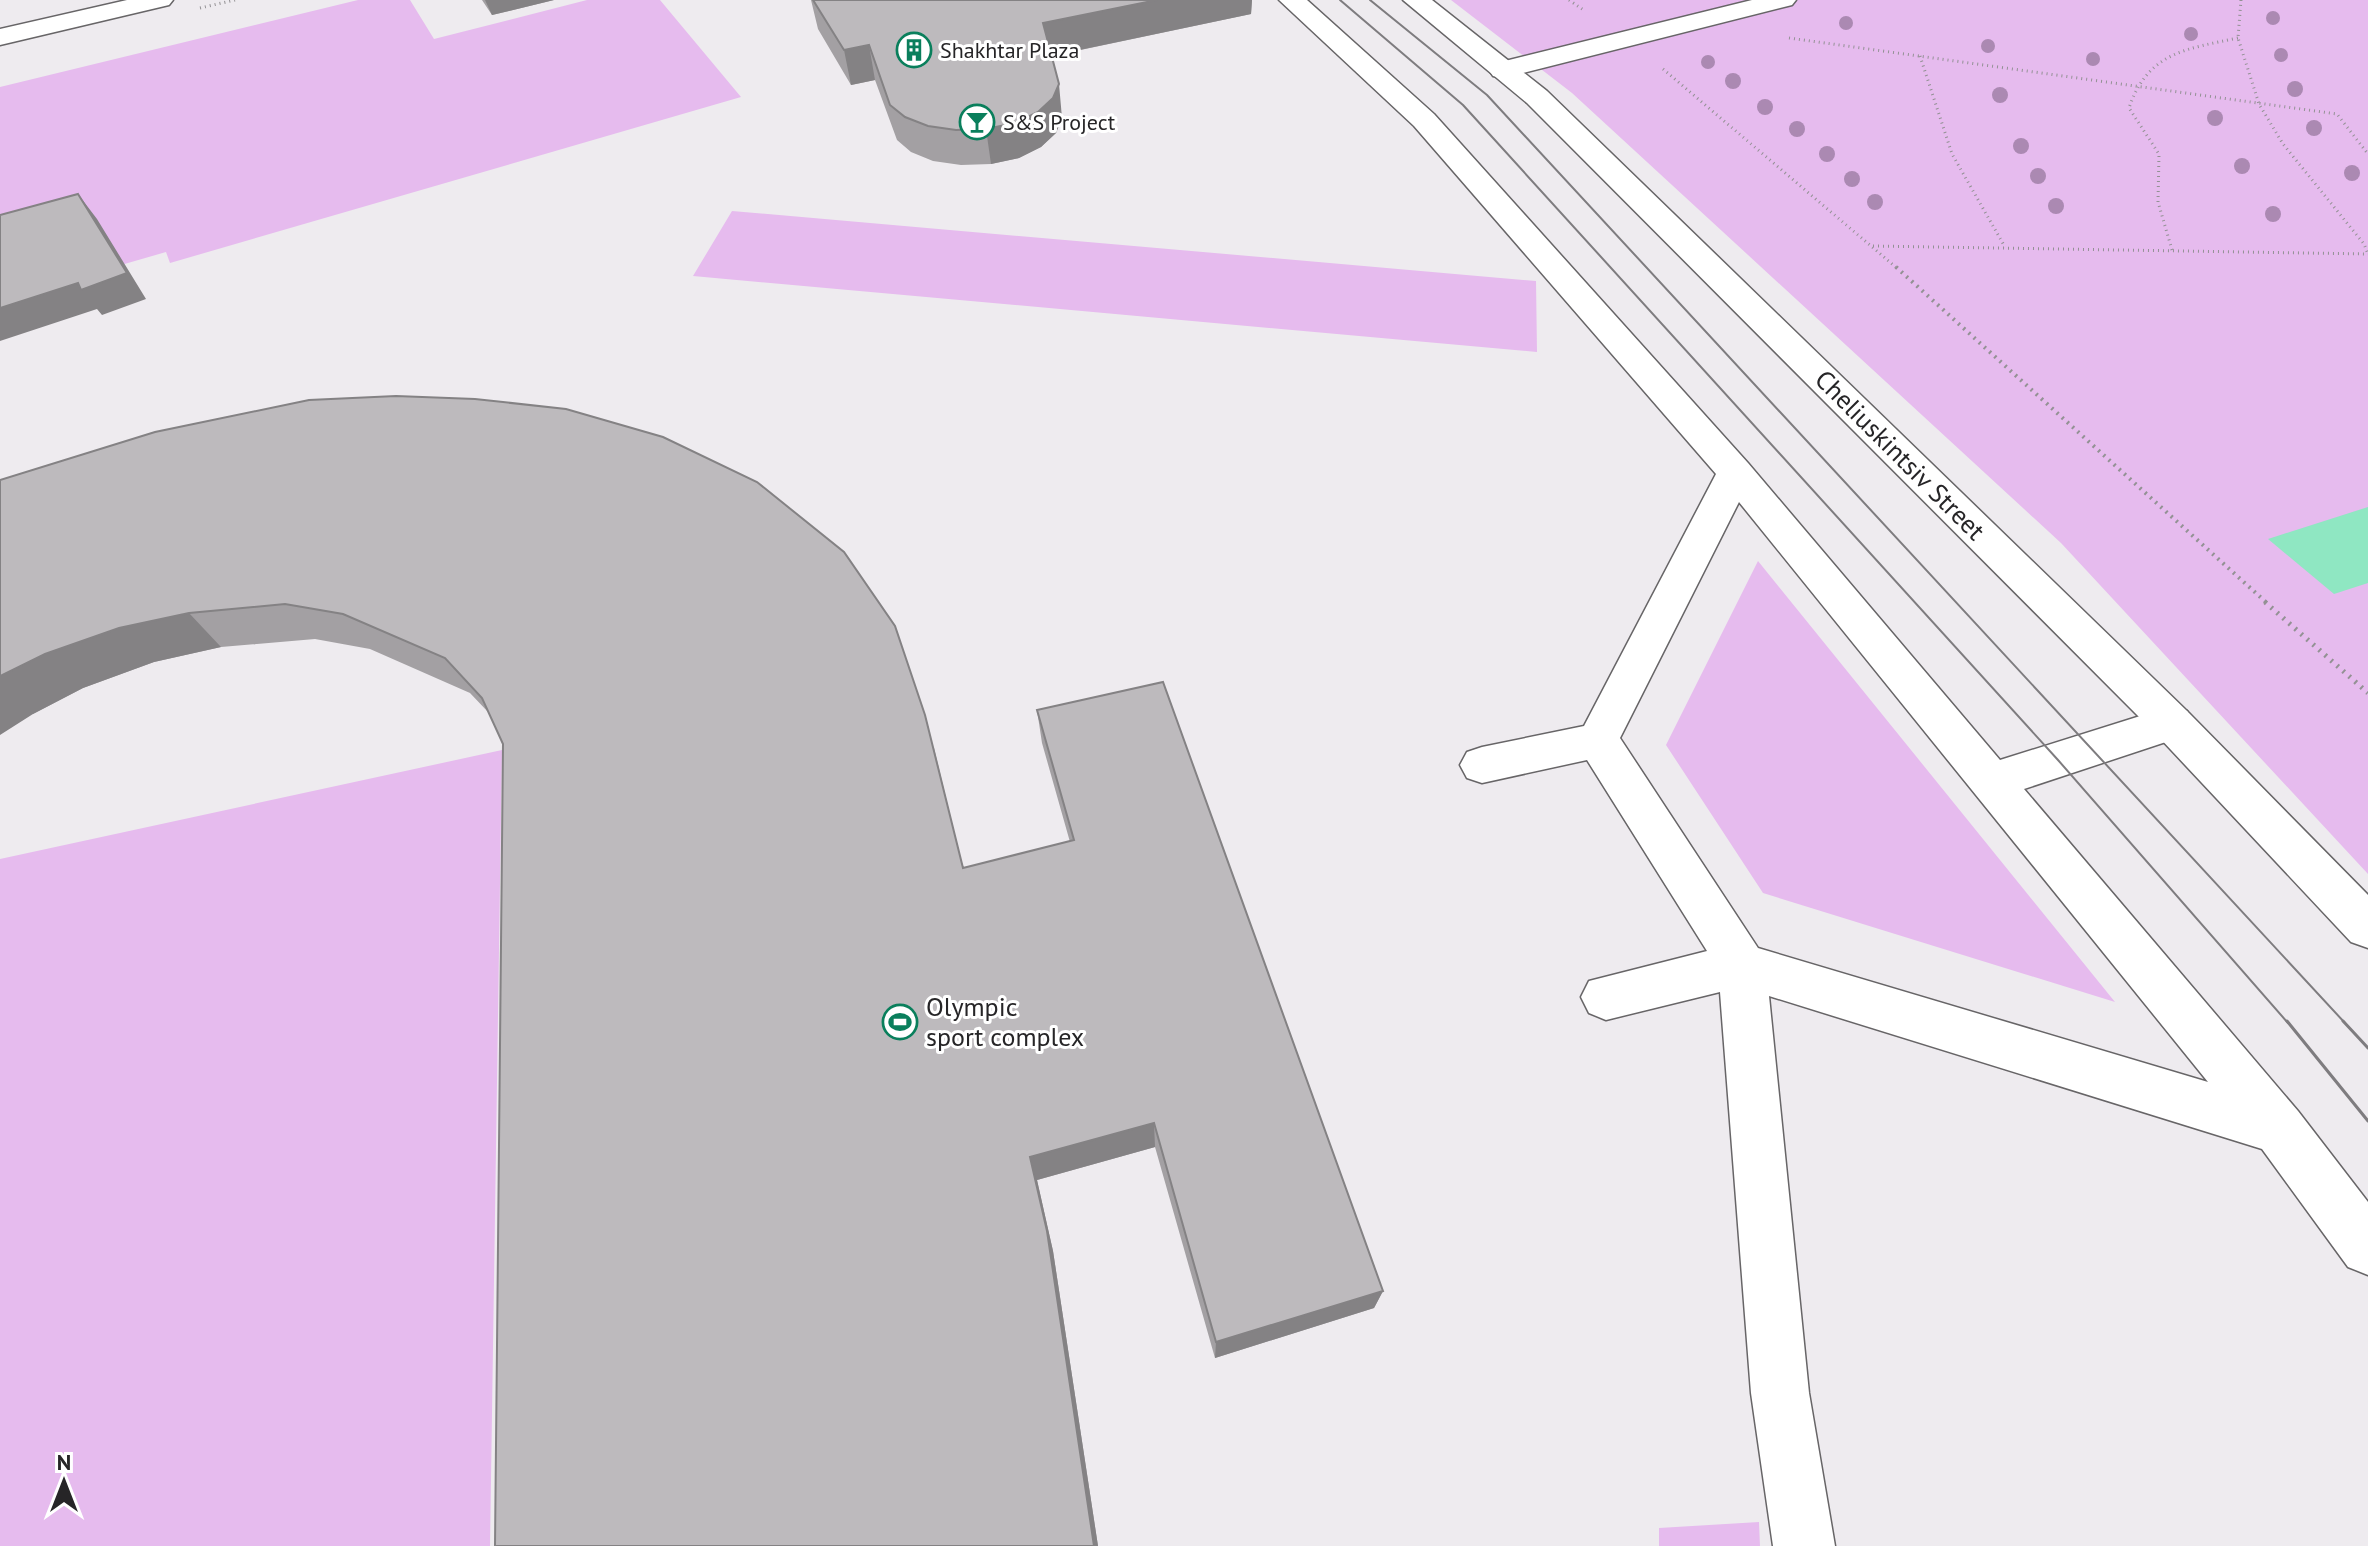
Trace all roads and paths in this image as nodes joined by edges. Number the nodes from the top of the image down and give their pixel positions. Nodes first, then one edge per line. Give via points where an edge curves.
1 (160, 0) edge
2 (1292, 0) edge
3 (1416, 0) edge
4 (1569, 0) edge
5 (1783, 0) edge
6 (2241, 0) edge
7 (1582, 9) junction
8 (1597, 11) dead end
9 (0, 37) edge
10 (1787, 38) dead end
11 (2238, 38) junction
12 (1629, 40) junction
13 (1920, 56) junction
14 (1503, 70) junction
15 (2134, 86) junction
16 (2259, 104) junction
17 (2368, 154) edge
18 (1873, 246) junction
19 (2005, 247) junction
20 (2172, 250) junction
21 (2368, 254) edge
22 (1735, 472) junction
23 (2368, 693) edge
24 (2172, 723) junction
25 (1598, 740) junction
26 (1482, 765) dead end
27 (1993, 781) junction
28 (2368, 927) edge
29 (1742, 965) junction
30 (1606, 997) dead end
31 (2279, 1129) junction
32 (2368, 1247) edge
33 (1804, 1546) edge

1 - 9 main road
2 - 22 main road via 1424,120
3 - 14 main road, Cheliuskintsiv Street
4 - 7 path
5 - 12 main road
6 - 11 path
7 - 8 path
7 - 12 path
10 - 13 path
11 - 15 path via 2180,51 2152,65
11 - 16 path
12 - 14 main road
12 - 18 path
13 - 15 path
13 - 19 path via 1952,154
14 - 24 main road, Cheliuskintsiv Street via 1560,119
15 - 16 path
15 - 20 path via 2129,108 2159,154 2158,202
16 - 17 path via 2337,114
16 - 21 path via 2283,144
18 - 19 path
18 - 23 path
19 - 20 path
20 - 21 path
22 - 25 main road
22 - 27 main road
24 - 27 main road
24 - 28 main road, Cheliuskintsiv Street
25 - 26 main road
25 - 29 main road
27 - 31 main road
29 - 30 main road
29 - 31 main road
29 - 33 main road via 1780,1393
31 - 32 main road

